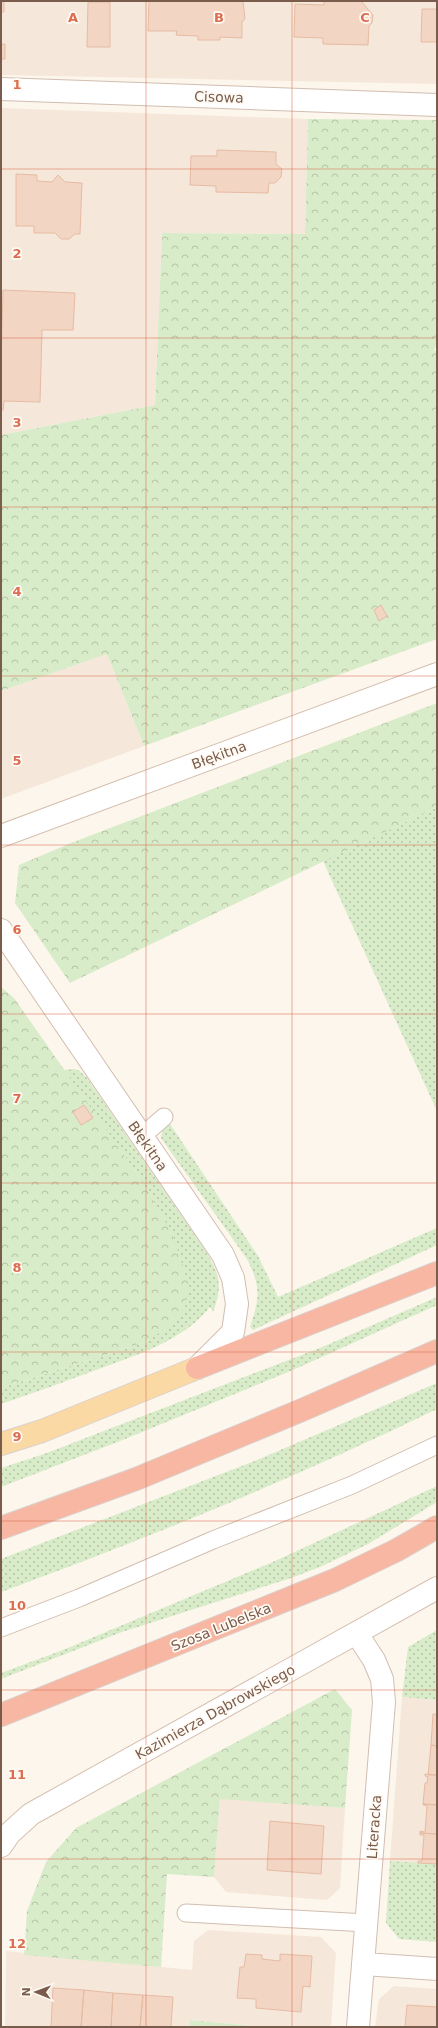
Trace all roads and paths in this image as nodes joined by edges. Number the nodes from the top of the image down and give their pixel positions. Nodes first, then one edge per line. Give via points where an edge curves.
1 (1, 89) edge
2 (437, 105) edge
3 (437, 674) edge
4 (1, 836) edge
5 (1, 930) edge
6 (9, 950) edge
7 (164, 1116) dead end
8 (141, 1137) junction
9 (437, 1274) edge
10 (437, 1351) edge
11 (198, 1368) junction
12 (1, 1444) edge
13 (437, 1445) edge
14 (437, 1527) edge
15 (1, 1528) edge
16 (437, 1588) edge
17 (1, 1628) edge
18 (357, 1634) junction
19 (1, 1715) edge
20 (1, 1846) edge
21 (186, 1913) dead end
22 (367, 1923) junction
23 (364, 1964) junction
24 (437, 1968) edge
25 (358, 2027) edge

1 - 2 street, Cisowa
3 - 4 street, Błękitna
5 - 6 street, Błękitna
6 - 8 street, Błękitna
7 - 8 lane
8 - 11 street, Błękitna via 223,1255 233,1278 237,1304 233,1332
9 - 11 highway
10 - 15 highway via 136,1479
11 - 12 main road
13 - 17 lane via 352,1484
14 - 19 highway, Szosa Lubelska via 397,1550 308,1591
16 - 18 street, Kazimierza Dąbrowskiego
18 - 20 street, Kazimierza Dąbrowskiego via 31,1814 10,1833
18 - 22 street, Literacka via 374,1660 382,1679 384,1702
21 - 22 lane
22 - 23 street, Literacka
23 - 24 street
23 - 25 street, Literacka

